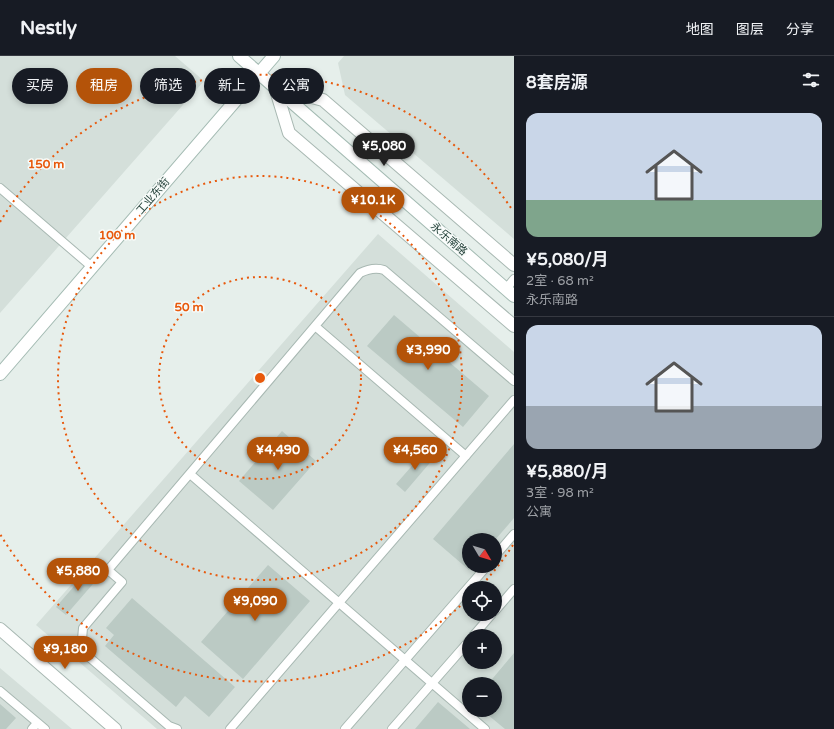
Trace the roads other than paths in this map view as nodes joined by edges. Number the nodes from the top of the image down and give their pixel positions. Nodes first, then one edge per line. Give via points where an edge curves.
1 (239, 56) edge
2 (274, 56) edge
3 (253, 68) edge
4 (260, 72) edge
5 (260, 74) edge
6 (268, 81) edge
7 (324, 102) edge
8 (232, 104) edge
9 (280, 104) edge
10 (294, 104) edge
11 (0, 188) edge
12 (514, 265) edge
13 (92, 267) junction
14 (514, 279) edge
15 (510, 292) edge
16 (315, 326) junction
17 (514, 326) edge
18 (0, 374) edge
19 (514, 381) edge
20 (514, 400) edge
21 (466, 456) junction
22 (190, 474) junction
23 (514, 534) edge
24 (502, 548) edge
25 (481, 573) edge
26 (514, 589) edge
27 (339, 603) junction
28 (502, 603) edge
29 (486, 621) edge
30 (479, 629) edge
31 (0, 630) edge
32 (462, 649) edge
33 (405, 660) junction
34 (432, 683) junction
35 (0, 691) edge
36 (35, 726) edge
37 (45, 729) edge
38 (115, 729) edge
39 (177, 729) edge
40 (230, 729) edge
41 (345, 729) edge
42 (392, 729) edge
43 (485, 729) edge

1 - 3 street, 永乐南路
2 - 4 street, 工业东街
5 - 6 street, 永乐南路
7 - 12 street
8 - 13 street, 工业东街
9 - 17 street via 289,133
10 - 15 street, 永乐南路
11 - 13 lane
13 - 18 street, 工业东街
14 - 15 lane
16 - 19 lane via 360,273 369,268 379,268
16 - 21 lane
16 - 22 lane
20 - 21 lane
21 - 27 lane
22 - 27 lane
22 - 39 lane via 108,570 122,582 83,628 82,633 83,645 89,657 169,726
23 - 24 lane
25 - 33 lane
26 - 28 lane
27 - 33 lane
27 - 40 lane
29 - 30 lane
31 - 38 street
32 - 34 lane
33 - 34 lane
33 - 41 lane
34 - 42 lane
34 - 43 lane
35 - 36 lane
36 - 37 lane

